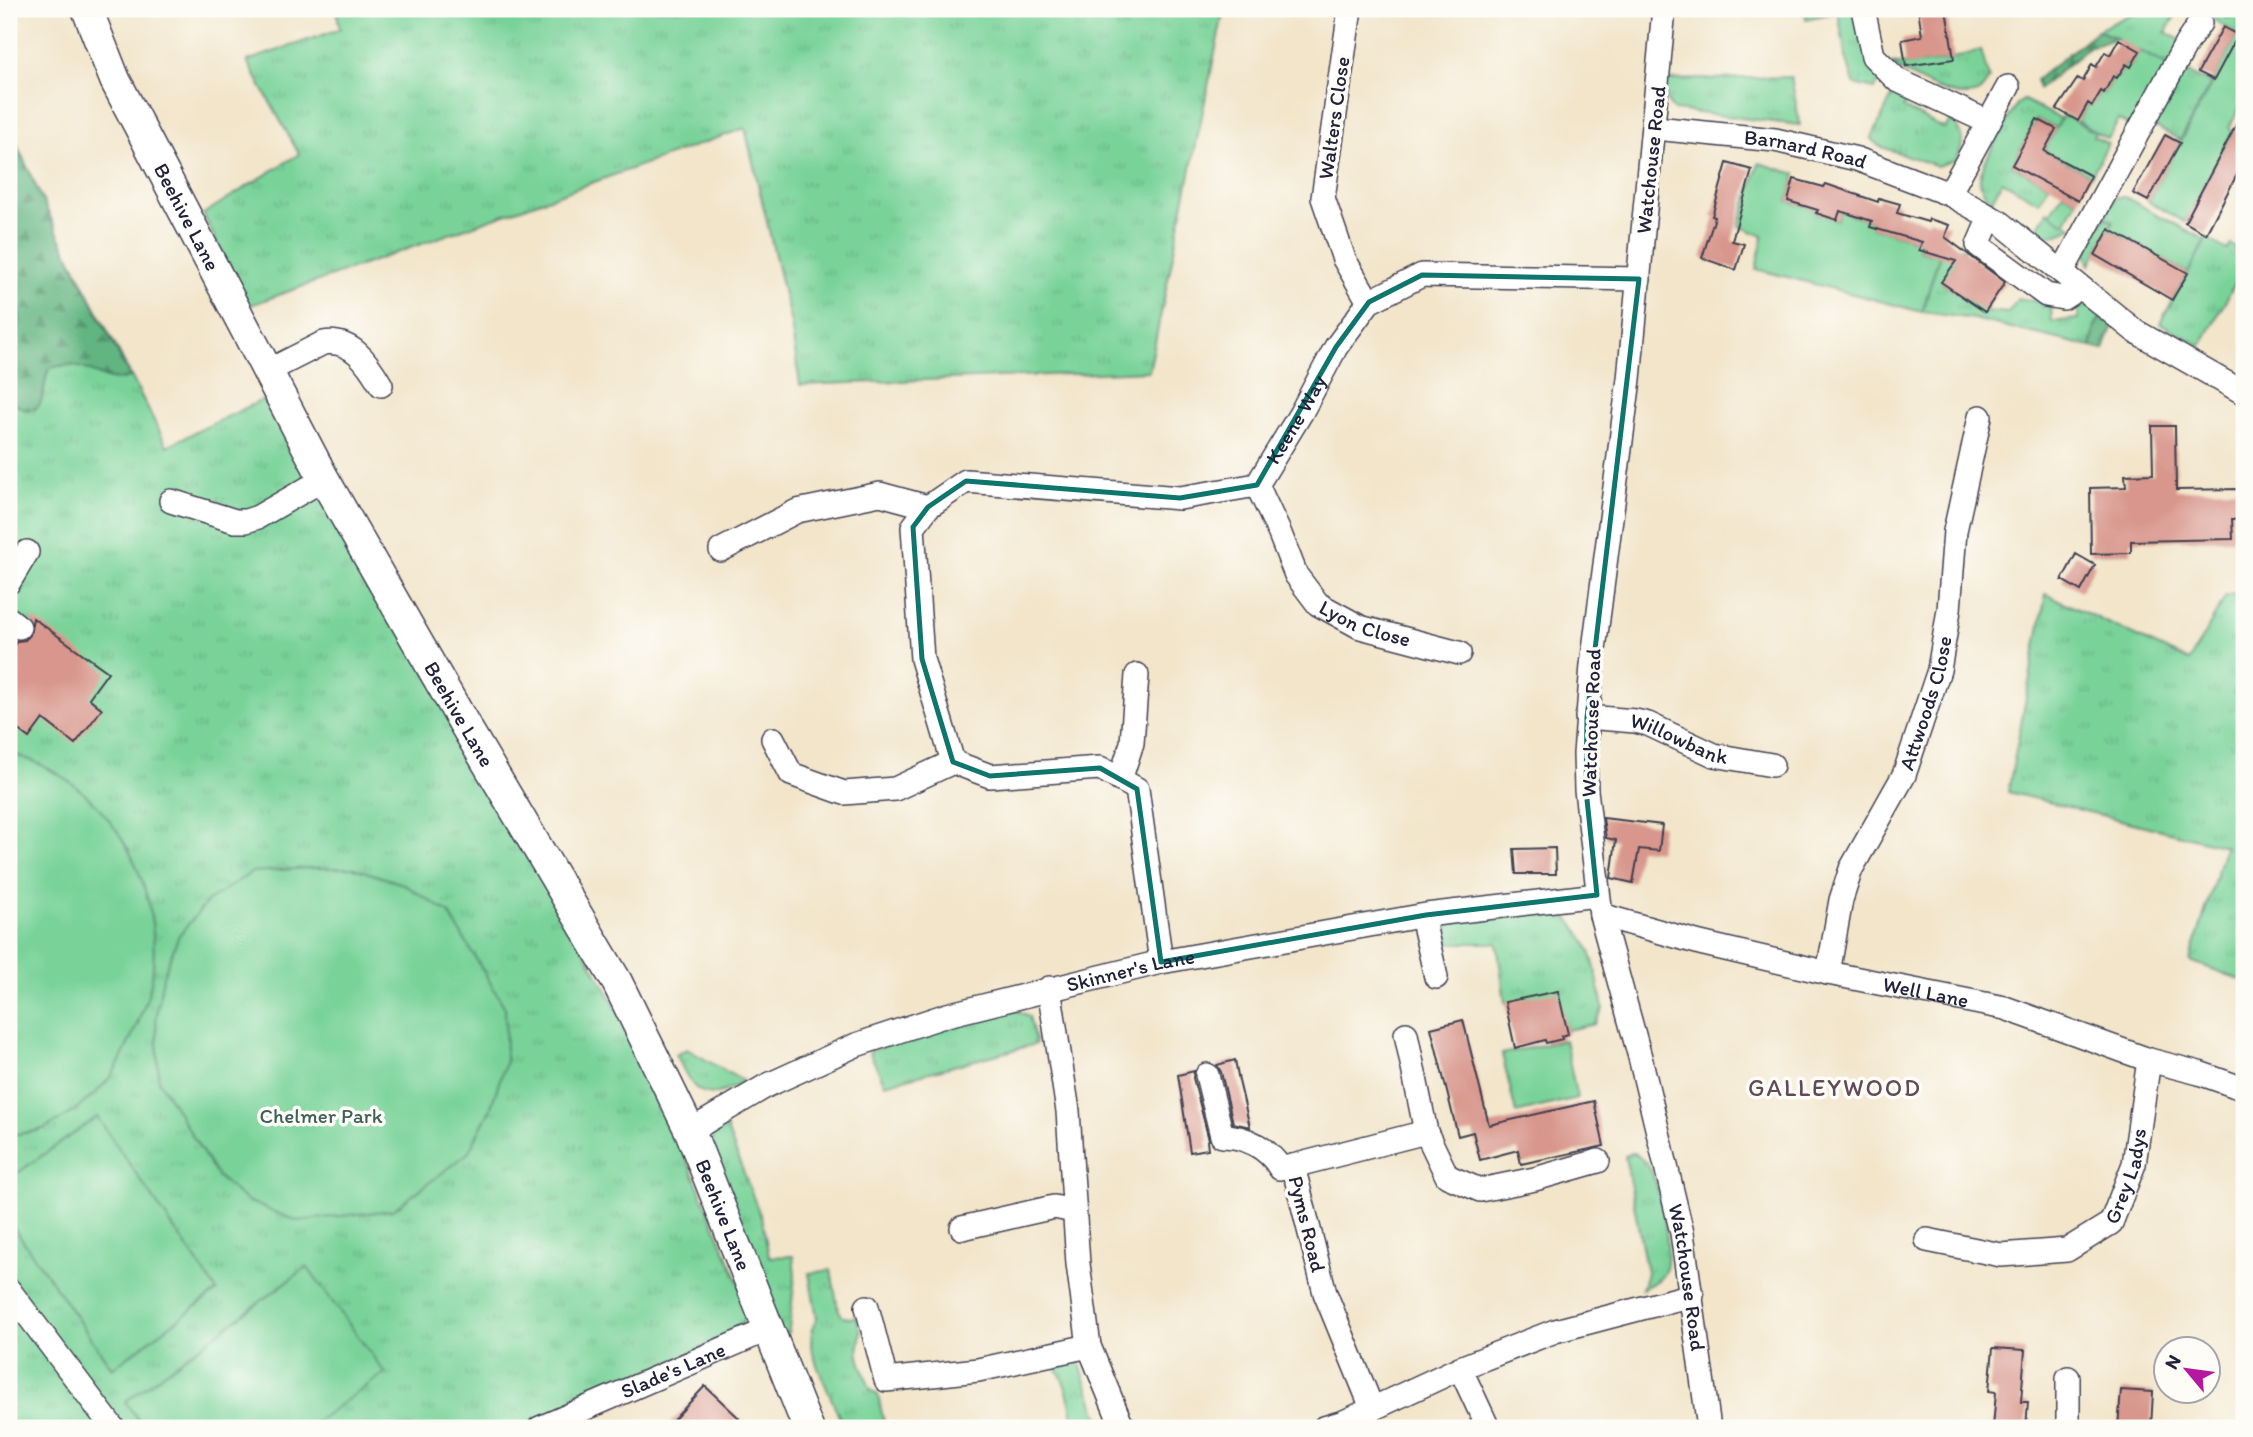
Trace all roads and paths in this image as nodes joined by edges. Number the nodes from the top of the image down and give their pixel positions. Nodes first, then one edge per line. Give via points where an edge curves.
1 (87, 9) edge
2 (1350, 9) edge
3 (1664, 9) edge
4 (1863, 9) edge
5 (2200, 23) dead end
6 (2008, 87) dead end
7 (1988, 122) junction
8 (1654, 128) junction
9 (1949, 194) junction
10 (1990, 217) junction
11 (2062, 272) junction
12 (1639, 279) junction
13 (2080, 287) junction
14 (1369, 302) junction
15 (268, 371) junction
16 (381, 384) dead end
17 (2244, 393) edge
18 (1980, 417) dead end
19 (324, 480) junction
20 (1257, 485) junction
21 (172, 501) dead end
22 (928, 507) junction
23 (721, 550) dead end
24 (27, 552) dead end
25 (9, 582) edge
26 (1460, 653) dead end
27 (1137, 675) dead end
28 (1587, 718) junction
29 (774, 739) dead end
30 (953, 762) junction
31 (1772, 765) dead end
32 (1121, 780) junction
33 (1599, 905) junction
34 (1422, 916) junction
35 (1161, 962) junction
36 (1828, 973) junction
37 (1436, 977) dead end
38 (1049, 988) junction
39 (1406, 1034) dead end
40 (2149, 1060) junction
41 (1207, 1075) dead end
42 (2244, 1089) edge
43 (690, 1131) junction
44 (1426, 1132) junction
45 (1598, 1161) dead end
46 (1293, 1166) junction
47 (1074, 1211) junction
48 (962, 1228) dead end
49 (1927, 1240) dead end
50 (9, 1290) edge
51 (1692, 1295) junction
52 (867, 1307) dead end
53 (769, 1329) junction
54 (1090, 1346) junction
55 (1460, 1368) junction
56 (2068, 1378) dead end
57 (1372, 1409) junction
58 (1332, 1427) edge
59 (113, 1428) edge
60 (540, 1428) edge
61 (808, 1428) edge
62 (1126, 1428) edge
63 (1488, 1428) edge
64 (1709, 1428) edge
65 (2068, 1428) edge

1 - 15 main road, Beehive Lane via 115,80
2 - 14 street, Walters Close via 1323,198 1344,259
3 - 8 street, Watchouse Road
4 - 7 street via 1873,56 1896,80
5 - 11 street
6 - 7 street
7 - 9 street
8 - 9 street, Barnard Road via 1775,141 1857,159
8 - 12 street, Watchouse Road
9 - 10 street, Barnard Road
10 - 11 street, Barnard Road
10 - 13 street via 1979,245 2046,295 2063,298
11 - 13 street, Barnard Road
12 - 14 street, Keene Way via 1422,275
12 - 28 street, Watchouse Road
13 - 17 street, Barnard Road via 2135,331
14 - 20 street, Keene Way via 1336,347
15 - 16 street via 332,341 364,358
15 - 19 main road, Beehive Lane
18 - 36 street, Attwoods Close via 1957,519 1939,670 1904,775 1848,876
19 - 21 street via 247,525
19 - 43 main road, Beehive Lane via 617,982
20 - 22 street, Keene Way via 1180,498 966,481
20 - 26 street, Lyon Close via 1296,575 1318,604 1360,627
22 - 23 street via 880,494 868,496 797,511
22 - 30 street via 913,527 922,659
24 - 25 street
27 - 32 street via 1132,743
28 - 31 street, Willowbank via 1648,724 1714,755
28 - 33 street, Watchouse Road via 1586,790
29 - 30 street via 791,774 844,793 895,789
30 - 32 street via 990,776 1100,768
32 - 35 street via 1137,789
33 - 34 street, Skinner's Lane
33 - 36 street, Well Lane via 1700,943
33 - 51 street, Watchouse Road via 1659,1133
34 - 35 street, Skinner's Lane
34 - 37 street
35 - 38 street, Skinner's Lane
36 - 40 street, Well Lane via 2005,1008
38 - 43 street, Skinner's Lane via 856,1045 766,1086
38 - 47 street via 1068,1111
39 - 44 street
40 - 42 street, Well Lane
40 - 49 street, Grey Ladys via 2134,1164 2111,1223 2067,1250 2001,1255
41 - 46 street via 1222,1136 1236,1136 1263,1149 1280,1168
43 - 53 main road, Beehive Lane
44 - 45 street via 1447,1176 1480,1191
44 - 46 street, Pyms Road
46 - 57 street, Pyms Road via 1325,1293
47 - 48 street via 1054,1207
47 - 54 street
50 - 59 street
51 - 55 street via 1555,1331
51 - 64 street, Watchouse Road
52 - 54 street via 886,1380 978,1370
53 - 60 street, Slade's Lane
53 - 61 main road, Beehive Lane
54 - 62 street
55 - 57 street
55 - 63 street
56 - 65 street
57 - 58 street

